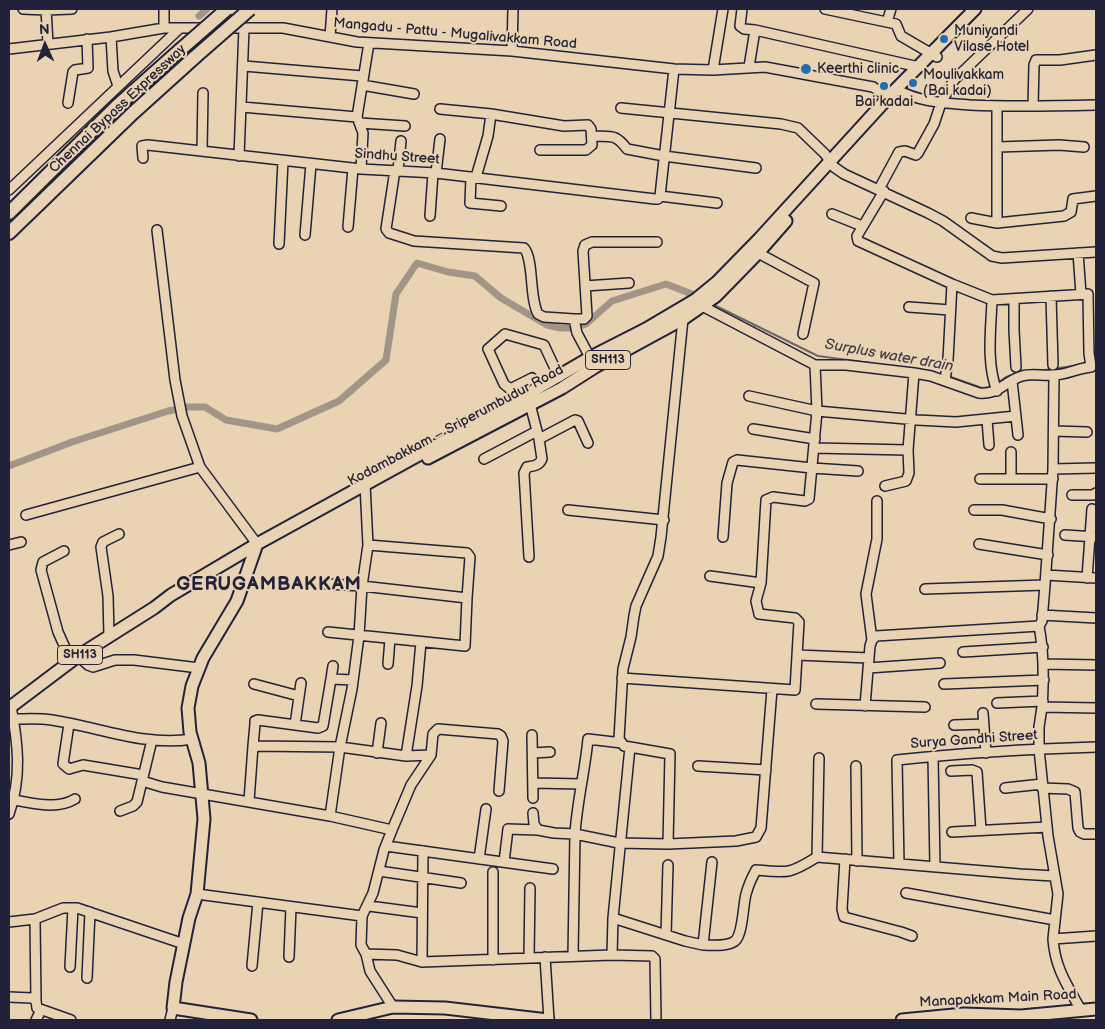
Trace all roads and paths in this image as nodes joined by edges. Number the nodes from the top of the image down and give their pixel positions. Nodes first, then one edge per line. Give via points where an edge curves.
1 (23, 9) edge
2 (46, 9) edge
3 (72, 9) edge
4 (164, 9) edge
5 (227, 9) edge
6 (250, 9) edge
7 (332, 9) edge
8 (513, 9) edge
9 (723, 9) edge
10 (742, 9) edge
11 (825, 9) edge
12 (891, 9) edge
13 (975, 9) edge
14 (982, 9) edge
15 (1028, 9) edge
16 (852, 12) edge
17 (887, 22) junction
18 (164, 28) junction
19 (244, 28) junction
20 (179, 29) junction
21 (755, 30) junction
22 (111, 37) junction
23 (330, 37) junction
24 (87, 40) junction
25 (369, 43) junction
26 (48, 44) junction
27 (9, 49) edge
28 (512, 51) junction
29 (934, 55) junction
30 (1096, 55) edge
31 (244, 66) junction
32 (749, 67) junction
33 (919, 67) junction
34 (674, 69) junction
35 (713, 70) junction
36 (362, 81) junction
37 (118, 86) junction
38 (203, 93) dead end
39 (414, 94) dead end
40 (895, 95) junction
41 (68, 103) dead end
42 (941, 103) junction
43 (1096, 105) edge
44 (997, 106) junction
45 (1033, 106) junction
46 (242, 107) junction
47 (621, 108) dead end
48 (440, 109) dead end
49 (670, 113) junction
50 (491, 114) junction
51 (359, 120) junction
52 (405, 126) dead end
53 (592, 136) junction
54 (440, 139) dead end
55 (401, 140) dead end
56 (998, 146) junction
57 (1084, 147) dead end
58 (540, 150) dead end
59 (202, 151) junction
60 (239, 156) junction
61 (664, 156) junction
62 (143, 158) dead end
63 (283, 161) junction
64 (311, 164) junction
65 (832, 165) junction
66 (756, 168) dead end
67 (357, 169) junction
68 (396, 170) junction
69 (434, 173) junction
70 (473, 177) junction
71 (9, 190) edge
72 (882, 190) junction
73 (660, 196) junction
74 (1096, 196) edge
75 (717, 203) dead end
76 (501, 206) dead end
77 (9, 213) edge
78 (832, 214) dead end
79 (430, 216) dead end
80 (971, 218) dead end
81 (997, 222) junction
82 (348, 226) dead end
83 (862, 226) junction
84 (157, 230) dead end
85 (9, 233) edge
86 (305, 235) dead end
87 (657, 242) dead end
88 (279, 244) dead end
89 (1096, 252) edge
90 (1078, 253) junction
91 (758, 254) junction
92 (629, 283) dead end
93 (952, 284) junction
94 (586, 286) junction
95 (1088, 294) edge
96 (1051, 296) junction
97 (1014, 299) junction
98 (992, 300) junction
99 (698, 303) junction
100 (909, 307) dead end
101 (950, 310) junction
102 (683, 319) junction
103 (574, 321) junction
104 (803, 334) dead end
105 (593, 362) junction
106 (815, 365) junction
107 (1053, 365) dead end
108 (1092, 366) edge
109 (1016, 367) dead end
110 (914, 373) junction
111 (1054, 376) junction
112 (559, 377) junction
113 (945, 377) junction
114 (1012, 381) junction
115 (540, 387) junction
116 (995, 387) junction
117 (749, 396) dead end
118 (529, 399) junction
119 (817, 411) junction
120 (1016, 416) junction
121 (912, 420) junction
122 (987, 420) junction
123 (753, 429) dead end
124 (1054, 432) junction
125 (1087, 432) dead end
126 (538, 435) junction
127 (1018, 435) dead end
128 (588, 443) dead end
129 (814, 444) junction
130 (989, 445) dead end
131 (908, 450) junction
132 (1011, 452) dead end
133 (484, 459) dead end
134 (200, 467) junction
135 (812, 468) junction
136 (1096, 468) edge
137 (1053, 469) junction
138 (858, 471) dead end
139 (980, 479) dead end
140 (1011, 479) junction
141 (1053, 479) junction
142 (885, 486) dead end
143 (365, 488) junction
144 (1096, 493) edge
145 (1072, 495) dead end
146 (877, 501) dead end
147 (1092, 509) dead end
148 (568, 510) dead end
149 (974, 510) dead end
150 (26, 515) dead end
151 (1051, 519) junction
152 (664, 520) junction
153 (120, 534) dead end
154 (1065, 535) dead end
155 (723, 537) dead end
156 (1093, 537) edge
157 (20, 542) dead end
158 (979, 544) dead end
159 (9, 545) edge
160 (368, 545) junction
161 (255, 549) junction
162 (64, 551) dead end
163 (1048, 555) junction
164 (529, 557) dead end
165 (1046, 575) junction
166 (710, 576) dead end
167 (1092, 578) edge
168 (760, 583) junction
169 (328, 584) dead end
170 (1044, 585) junction
171 (362, 586) junction
172 (925, 589) dead end
173 (466, 598) junction
174 (1042, 615) junction
175 (1096, 618) edge
176 (1039, 626) junction
177 (328, 632) dead end
178 (109, 636) junction
179 (360, 636) junction
180 (390, 639) junction
181 (872, 640) junction
182 (421, 642) junction
183 (1043, 647) junction
184 (963, 652) dead end
185 (797, 655) junction
186 (75, 658) junction
187 (869, 658) junction
188 (940, 663) dead end
189 (388, 664) dead end
190 (1043, 664) junction
191 (1096, 664) edge
192 (333, 666) dead end
193 (199, 668) junction
194 (868, 668) junction
195 (331, 678) junction
196 (622, 678) junction
197 (353, 680) junction
198 (1044, 680) junction
199 (301, 683) dead end
200 (254, 684) dead end
201 (944, 684) dead end
202 (772, 689) junction
203 (299, 696) junction
204 (997, 703) dead end
205 (816, 704) dead end
206 (1043, 704) junction
207 (865, 706) junction
208 (10, 707) edge
209 (925, 707) dead end
210 (1096, 708) edge
211 (983, 713) dead end
212 (14, 719) junction
213 (381, 723) dead end
214 (69, 724) junction
215 (984, 724) junction
216 (295, 725) junction
217 (954, 725) dead end
218 (532, 735) dead end
219 (192, 739) junction
220 (152, 740) junction
221 (626, 745) junction
222 (253, 746) junction
223 (340, 747) junction
224 (1096, 747) edge
225 (1039, 749) junction
226 (550, 752) dead end
227 (377, 753) junction
228 (533, 753) junction
229 (986, 753) junction
230 (431, 755) junction
231 (406, 756) junction
232 (932, 756) junction
233 (819, 758) dead end
234 (698, 766) dead end
235 (856, 766) dead end
236 (766, 770) junction
237 (951, 771) dead end
238 (142, 778) junction
239 (534, 783) junction
240 (580, 784) junction
241 (1042, 786) junction
242 (1004, 788) dead end
243 (499, 791) dead end
244 (202, 793) junction
245 (533, 798) dead end
246 (75, 799) dead end
247 (14, 800) junction
248 (249, 801) junction
249 (486, 809) dead end
250 (120, 811) dead end
251 (533, 813) dead end
252 (9, 814) edge
253 (330, 816) junction
254 (1047, 827) junction
255 (392, 830) junction
256 (538, 830) junction
257 (981, 830) junction
258 (952, 832) dead end
259 (575, 834) junction
260 (1096, 834) edge
261 (619, 843) junction
262 (668, 844) junction
263 (386, 846) junction
264 (423, 851) junction
265 (818, 857) junction
266 (479, 859) junction
267 (845, 860) junction
268 (857, 861) junction
269 (504, 862) junction
270 (712, 862) dead end
271 (899, 864) junction
272 (668, 865) dead end
273 (935, 866) junction
274 (553, 868) dead end
275 (379, 871) junction
276 (493, 872) dead end
277 (1054, 876) junction
278 (422, 877) junction
279 (461, 883) dead end
280 (530, 888) dead end
281 (906, 893) dead end
282 (197, 894) junction
283 (258, 902) junction
284 (368, 906) junction
285 (291, 907) junction
286 (73, 908) junction
287 (90, 912) junction
288 (422, 914) junction
289 (362, 916) junction
290 (613, 918) junction
291 (35, 919) junction
292 (1055, 920) junction
293 (9, 922) edge
294 (666, 935) junction
295 (912, 936) dead end
296 (1096, 936) edge
297 (1053, 939) junction
298 (184, 944) junction
299 (703, 945) junction
300 (366, 954) junction
301 (612, 954) junction
302 (573, 956) junction
303 (289, 957) dead end
304 (529, 958) junction
305 (545, 958) junction
306 (493, 960) junction
307 (422, 962) junction
308 (252, 966) dead end
309 (70, 967) dead end
310 (87, 978) dead end
311 (9, 997) edge
312 (36, 1001) junction
313 (393, 1007) junction
314 (173, 1008) junction
315 (1096, 1009) edge
316 (41, 1010) junction
317 (1081, 1010) junction
318 (1023, 1018) edge
319 (523, 1019) edge
320 (36, 1020) edge
321 (71, 1020) edge
322 (170, 1020) edge
323 (251, 1020) edge
324 (338, 1020) edge
325 (548, 1020) edge
326 (656, 1020) edge
327 (902, 1020) edge

1 - 2 street
2 - 3 street
2 - 26 street
4 - 18 street
5 - 77 highway, Chennai Bypass Expressway, bridge via 117,106
6 - 85 highway, Chennai Bypass Expressway, bridge via 132,112
7 - 23 street
8 - 28 street
9 - 35 street
10 - 21 street via 740,26
11 - 16 street
12 - 17 street
13 - 29 main road, Kodambakkam – Sriperumbudur Road / SH113
14 - 29 main road, Kodambakkam – Sriperumbudur Road / SH113
15 - 42 street via 954,80
16 - 17 street
17 - 29 street via 896,24 901,36
18 - 20 street, Mangadu - Pattu - Mugalivakkam Road
18 - 22 street, Mangadu - Pattu - Mugalivakkam Road
19 - 20 street, Mangadu - Pattu - Mugalivakkam Road
19 - 23 street, Mangadu - Pattu - Mugalivakkam Road via 284,28
19 - 31 street
20 - 37 street
21 - 32 street
21 - 33 street
22 - 24 street, Mangadu - Pattu - Mugalivakkam Road
22 - 37 street via 114,76
23 - 25 street, Mangadu - Pattu - Mugalivakkam Road
24 - 26 street, Mangadu - Pattu - Mugalivakkam Road
24 - 41 street via 88,68 73,72
25 - 28 street, Mangadu - Pattu - Mugalivakkam Road
25 - 36 street
26 - 27 street, Mangadu - Pattu - Mugalivakkam Road
28 - 34 street, Mangadu - Pattu - Mugalivakkam Road
29 - 33 main road, Kodambakkam – Sriperumbudur Road / SH113
29 - 40 main road, Kodambakkam – Sriperumbudur Road / SH113
30 - 45 street via 1034,62
31 - 36 street
31 - 46 street
32 - 35 street, Mangadu - Pattu - Mugalivakkam Road
32 - 40 street, Mangadu - Pattu - Mugalivakkam Road via 765,67 873,87
33 - 40 main road, Kodambakkam – Sriperumbudur Road / SH113
34 - 35 street, Mangadu - Pattu - Mugalivakkam Road
34 - 49 street
36 - 39 street
36 - 51 street
37 - 71 street
38 - 59 street
40 - 42 street, Mangadu - Pattu - Mugalivakkam Road
40 - 65 main road, Kodambakkam – Sriperumbudur Road / SH113
42 - 44 street, Mangadu - Pattu - Mugalivakkam Road
42 - 72 street via 918,153 899,152
43 - 45 street, Mangadu - Pattu - Mugalivakkam Road
44 - 45 street, Mangadu - Pattu - Mugalivakkam Road
44 - 56 street
46 - 51 street
46 - 60 street
47 - 49 street
48 - 50 street
49 - 61 street
49 - 65 street via 791,125 825,154
50 - 53 street via 564,126 588,125
50 - 70 street via 488,136
51 - 52 street
51 - 67 street via 363,133
53 - 58 street via 592,145 586,150
53 - 61 street via 615,137 627,149
54 - 69 street
55 - 68 street
56 - 57 street
56 - 81 street
59 - 60 street, Sindhu Street
59 - 62 street, Sindhu Street via 144,145 141,148
60 - 63 street, Sindhu Street
61 - 66 street
61 - 73 street
63 - 64 street, Sindhu Street
63 - 88 street
64 - 67 street, Sindhu Street
64 - 86 street
65 - 72 street via 844,174
65 - 91 main road, Kodambakkam – Sriperumbudur Road / SH113
65 - 99 main road, Kodambakkam – Sriperumbudur Road / SH113
67 - 68 street, Sindhu Street
67 - 82 street
68 - 69 street, Sindhu Street
68 - 103 street via 386,229 389,233 414,241 524,248 538,314
69 - 70 street, Sindhu Street
69 - 79 street
70 - 73 street, Sindhu Street via 655,200
70 - 76 street via 470,203
72 - 83 street
72 - 90 street via 943,221 992,256
73 - 75 street, Sindhu Street
74 - 81 street via 1073,199 1068,215
78 - 83 street
80 - 81 street
83 - 93 street via 857,236 860,242
84 - 134 street via 178,404
87 - 94 street via 588,243 583,251
89 - 90 street
90 - 95 street
91 - 99 main road, Kodambakkam – Sriperumbudur Road / SH113 via 716,296
91 - 104 street via 814,282
92 - 94 street
93 - 98 street
93 - 101 street
94 - 103 street via 587,316
95 - 96 street
95 - 108 street
96 - 97 street
96 - 107 street
97 - 98 street
97 - 109 street
98 - 116 street via 990,356
99 - 102 main road, Kodambakkam – Sriperumbudur Road / SH113
99 - 105 main road, Kodambakkam – Sriperumbudur Road / SH113 via 646,329
99 - 106 street
100 - 101 street
101 - 113 street
102 - 105 main road, Kodambakkam – Sriperumbudur Road / SH113
102 - 152 street
103 - 105 street
105 - 112 main road, Kodambakkam – Sriperumbudur Road / SH113
105 - 118 main road, Kodambakkam – Sriperumbudur Road / SH113 via 562,388
106 - 110 street
106 - 119 street
108 - 111 street
110 - 113 street
110 - 121 street
111 - 114 street via 1024,375
111 - 124 street
112 - 115 main road, Kodambakkam – Sriperumbudur Road / SH113
112 - 115 street via 544,345 505,334 488,349 507,387 516,387 532,378
113 - 116 street via 979,393 988,394
114 - 116 street
114 - 120 street
115 - 118 main road, Kodambakkam – Sriperumbudur Road / SH113
117 - 119 street
118 - 126 street
118 - 143 main road, Kodambakkam – Sriperumbudur Road / SH113
119 - 121 street
119 - 129 street
120 - 122 street
120 - 127 street
121 - 122 street
121 - 131 street
122 - 130 street
123 - 129 street
124 - 125 street
124 - 137 street
126 - 128 street via 576,420
126 - 133 street
126 - 164 street via 541,462 527,468 524,473
129 - 131 street
129 - 135 street
131 - 142 street via 907,480
132 - 140 street
134 - 150 street
134 - 161 street
135 - 138 street
135 - 155 street via 733,462 727,483
135 - 168 street via 808,501 773,497 766,500
136 - 137 street
137 - 141 street
139 - 140 street
140 - 141 street
141 - 151 street
143 - 160 street
143 - 161 main road, Kodambakkam – Sriperumbudur Road / SH113
144 - 145 street
146 - 181 street via 877,539 866,594
147 - 156 street
148 - 152 street
149 - 151 street via 1002,510
151 - 163 street
152 - 196 street via 658,556 635,611
153 - 178 street via 103,542 101,547 108,596
154 - 156 street
156 - 167 street
157 - 159 street
158 - 163 street
160 - 171 street
160 - 173 street via 467,552 470,557
161 - 178 main road, Kodambakkam – Sriperumbudur Road / SH113 via 174,593
161 - 193 main road via 237,601
162 - 186 street via 43,562 41,570 58,632
163 - 165 street
165 - 167 street
165 - 170 street
166 - 168 street
168 - 185 street via 756,601 759,614 798,619
169 - 171 street
170 - 172 street
170 - 174 street
171 - 173 street
171 - 179 street
173 - 182 street via 464,646
174 - 175 street
174 - 176 street
176 - 181 street via 882,635
176 - 183 street
177 - 179 street
178 - 186 main road, Kodambakkam – Sriperumbudur Road / SH113
179 - 180 street
179 - 197 street
180 - 182 street
180 - 189 street
181 - 187 street
182 - 231 street
183 - 184 street
183 - 190 street
185 - 187 street
185 - 202 street via 795,690
186 - 193 street via 93,667 115,660 134,660
186 - 208 main road, Kodambakkam – Sriperumbudur Road / SH113
187 - 194 street
188 - 194 street
190 - 191 street
190 - 198 street
192 - 195 street
193 - 219 main road via 188,708
194 - 207 street
195 - 197 street
195 - 216 street via 323,726
196 - 202 street
196 - 221 street via 619,738
197 - 223 street
198 - 201 street
198 - 206 street
199 - 203 street
200 - 203 street
202 - 236 street
203 - 216 street
204 - 206 street
205 - 207 street
206 - 210 street
206 - 225 street
207 - 209 street
208 - 212 street
211 - 215 street
212 - 214 street via 44,719
212 - 247 street via 18,767
213 - 227 street
214 - 220 street
214 - 238 street via 63,764 69,769 83,765
215 - 217 street
215 - 229 street
216 - 222 street via 255,721
218 - 228 street
219 - 220 street
219 - 244 main road via 199,763
220 - 238 street
221 - 240 street via 588,739
221 - 261 street
221 - 262 street via 670,754
222 - 223 street
222 - 248 street
223 - 227 street
223 - 253 street
224 - 225 street, Surya Gandhi Street
225 - 229 street, Surya Gandhi Street
225 - 241 street
226 - 228 street
227 - 231 street
228 - 239 street
229 - 232 street, Surya Gandhi Street
230 - 231 street
230 - 243 street via 433,734 438,729 498,734 503,738
230 - 255 street via 411,785
232 - 271 street, Surya Gandhi Street via 897,760
232 - 273 street
233 - 265 street
234 - 236 street
235 - 268 street
236 - 262 street via 761,828 756,837
237 - 257 street via 977,772
238 - 244 street via 162,786
238 - 250 street via 137,802
239 - 240 street
239 - 245 street
240 - 259 street
241 - 242 street
241 - 254 street
241 - 260 street via 1075,792 1078,828 1084,834
244 - 248 street
244 - 282 main road via 204,819
246 - 247 street via 58,805
247 - 252 street
248 - 253 street
249 - 266 street
251 - 256 street
253 - 255 street
254 - 257 street
254 - 277 street
255 - 263 street
256 - 259 street
256 - 269 street via 508,829
257 - 258 street
259 - 261 street
259 - 302 street
261 - 262 street
261 - 290 street
263 - 264 street
263 - 275 street
264 - 266 street
264 - 278 street
265 - 267 street
265 - 299 street via 794,871 755,872 747,890 736,940 730,944
266 - 269 street
267 - 268 street
267 - 295 street via 844,917
268 - 271 street
269 - 274 street
270 - 299 street
271 - 273 street
272 - 294 street
273 - 277 street
275 - 278 street
275 - 284 street
276 - 306 street
277 - 292 street via 1058,894
278 - 279 street
278 - 288 street
280 - 304 street
281 - 292 street
282 - 283 street
282 - 298 main road
283 - 285 street
283 - 308 street
284 - 288 street
284 - 289 street
285 - 289 street
285 - 303 street
286 - 287 street
286 - 291 street via 63,908
286 - 309 street
287 - 298 street
287 - 310 street
288 - 307 street
289 - 300 street via 361,945
290 - 294 street
290 - 301 street
291 - 293 street
291 - 312 street
292 - 297 street
294 - 299 street
296 - 297 street
297 - 317 street via 1054,957
298 - 314 main road
300 - 307 street via 397,955
300 - 313 street via 370,971
301 - 302 street
301 - 326 street via 652,956 655,960
302 - 305 street
304 - 305 street
304 - 306 street
305 - 325 street
306 - 307 street
311 - 312 street
312 - 316 street via 37,1008
313 - 319 main road via 445,1008
313 - 324 main road
314 - 322 street
314 - 323 main road
315 - 317 main road, Manapakkam Main Road
316 - 320 street
316 - 321 street
317 - 318 main road, Manapakkam Main Road
318 - 327 main road, Manapakkam Main Road via 964,1014
319 - 325 main road

